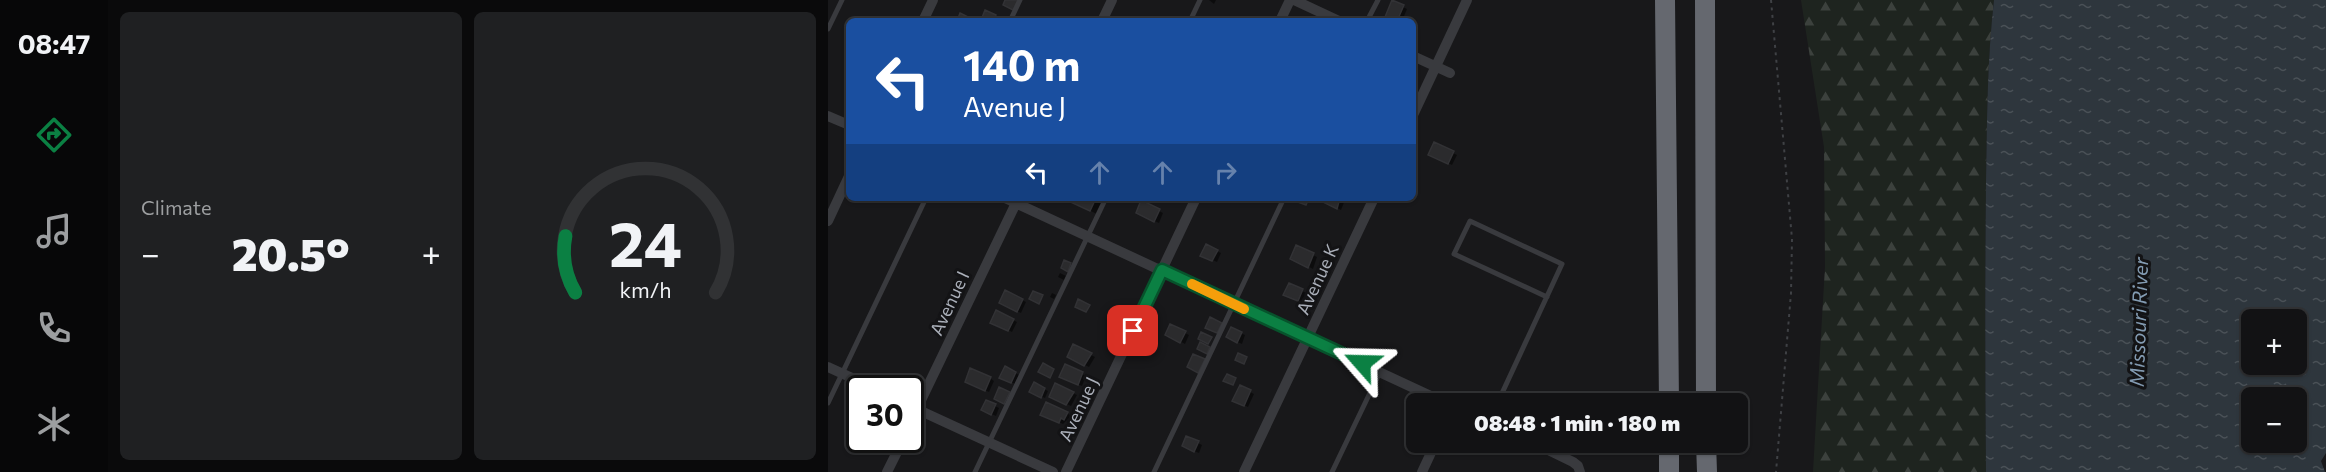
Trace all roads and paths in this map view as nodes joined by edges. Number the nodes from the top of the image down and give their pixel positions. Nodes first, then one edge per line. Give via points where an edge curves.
1 (842, 0) edge
2 (933, 0) edge
3 (1020, 0) edge
4 (1112, 0) edge
5 (1200, 0) edge
6 (1292, 0) edge
7 (1377, 0) edge
8 (1467, 0) edge
9 (1665, 0) edge
10 (1705, 0) edge
11 (1771, 0) edge
12 (924, 18) edge
13 (1011, 18) edge
14 (1103, 18) edge
15 (1191, 18) edge
16 (1282, 18) edge
17 (1332, 18) edge
18 (1369, 18) edge
19 (828, 29) edge
20 (1416, 57) edge
21 (1436, 66) junction
22 (1450, 73) dead end
23 (1416, 109) edge
24 (828, 116) edge
25 (846, 125) edge
26 (846, 182) edge
27 (925, 201) edge
28 (1013, 201) edge
29 (1015, 201) edge
30 (1105, 201) edge
31 (1195, 201) edge
32 (1283, 201) edge
33 (1373, 201) edge
34 (828, 221) edge
35 (1088, 236) junction
36 (1162, 270) junction
37 (1547, 297) junction
38 (1234, 304) junction
39 (1308, 338) junction
40 (828, 367) edge
41 (1380, 372) junction
42 (842, 374) junction
43 (846, 376) edge
44 (924, 386) edge
45 (1425, 393) edge
46 (1502, 393) edge
47 (1669, 393) edge
48 (1706, 393) edge
49 (828, 403) edge
50 (924, 412) edge
51 (989, 442) junction
52 (896, 453) edge
53 (1431, 453) edge
54 (1555, 453) edge
55 (1669, 453) edge
56 (1706, 453) edge
57 (1580, 471) edge
58 (887, 472) edge
59 (975, 472) edge
60 (1053, 472) edge
61 (1066, 472) edge
62 (1154, 472) edge
63 (1244, 472) edge
64 (1332, 472) edge
65 (1422, 472) edge
66 (1669, 472) edge
67 (1707, 472) edge
68 (1776, 472) edge

1 - 19 lane
2 - 12 street
3 - 13 lane
4 - 14 street
5 - 15 lane
6 - 16 street
6 - 17 street
7 - 18 lane
8 - 21 street
9 - 47 highway
10 - 48 highway
11 - 68 path via 1792,239
20 - 21 street
21 - 22 street
21 - 23 street
24 - 25 street
26 - 34 street
27 - 42 lane
28 - 44 street, Avenue I
29 - 35 street
30 - 35 lane
31 - 36 street, Avenue J
32 - 38 lane
33 - 39 street, Avenue K
35 - 36 street
35 - 51 lane
36 - 38 street
36 - 61 street, Avenue J
37 - 37 lane via 1562,264 1470,221 1454,254
37 - 46 lane
38 - 39 street
38 - 62 lane
39 - 41 street
39 - 63 street, Avenue K
40 - 42 street
41 - 45 street
41 - 64 lane
42 - 43 street
42 - 49 lane
50 - 51 street
51 - 59 lane
51 - 60 street
52 - 58 street
53 - 65 street
54 - 57 street via 1573,462
55 - 66 highway
56 - 67 highway

